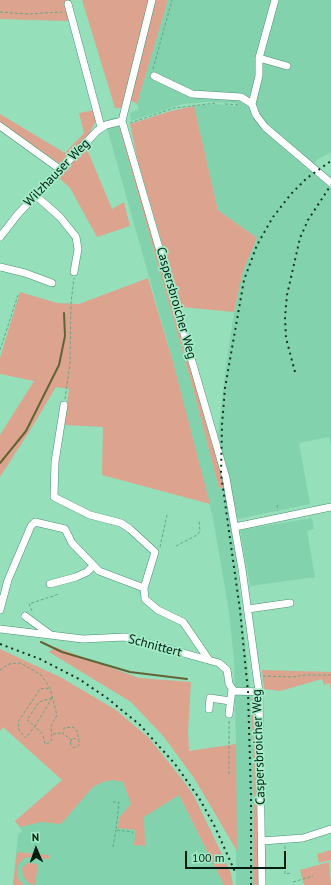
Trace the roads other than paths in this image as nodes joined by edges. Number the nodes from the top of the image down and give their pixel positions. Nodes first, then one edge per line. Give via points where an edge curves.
1 (152, 0) edge
2 (275, 0) edge
3 (68, 8) road end
4 (259, 58) junction
5 (288, 66) dead end
6 (154, 76) road end
7 (252, 104) junction
8 (123, 123) junction
9 (0, 126) edge
10 (101, 127) junction
11 (61, 170) junction
12 (331, 183) edge
13 (35, 195) junction
14 (0, 237) edge
15 (0, 267) edge
16 (74, 272) road end
17 (52, 283) dead end
18 (64, 405) road end
19 (331, 507) edge
20 (235, 527) junction
21 (93, 566) junction
22 (50, 584) dead end
23 (144, 588) junction
24 (290, 603) dead end
25 (248, 609) junction
26 (0, 610) edge
27 (26, 616) road end
28 (0, 629) edge
29 (52, 636) junction
30 (209, 660) junction
31 (232, 689) junction
32 (259, 692) junction
33 (230, 701) junction
34 (209, 709) dead end
35 (229, 714) road end
36 (331, 829) edge
37 (262, 841) junction
38 (262, 885) edge

1 - 8 street
2 - 4 street
3 - 10 street
4 - 5 street
4 - 7 street via 259,76
6 - 7 street via 192,94 242,97
7 - 12 street via 265,127
8 - 10 street
8 - 20 street, Caspersbroicher Weg via 221,455
9 - 11 street
10 - 11 street, Wilzhauser Weg
11 - 13 street, Wilzhauser Weg
13 - 14 street, Wilzhauser Weg
13 - 16 street via 60,217 76,237 78,249
15 - 17 street
18 - 23 street via 55,462 54,497 90,515 121,523 155,552
19 - 20 street
20 - 25 street, Caspersbroicher Weg
21 - 22 street via 88,572
21 - 23 street via 99,571
21 - 26 street via 72,543 65,529 35,522 8,580
23 - 30 street via 148,602 183,622
24 - 25 street
25 - 32 street, Caspersbroicher Weg
27 - 29 street
28 - 29 street, Schnittert
29 - 30 street, Schnittert via 83,639 125,637
30 - 31 street via 225,667
31 - 32 street via 236,692
31 - 33 street
32 - 37 street, Caspersbroicher Weg
33 - 34 street via 210,698
33 - 35 street
36 - 37 street via 303,838
37 - 38 street, Caspersbroicher Weg

